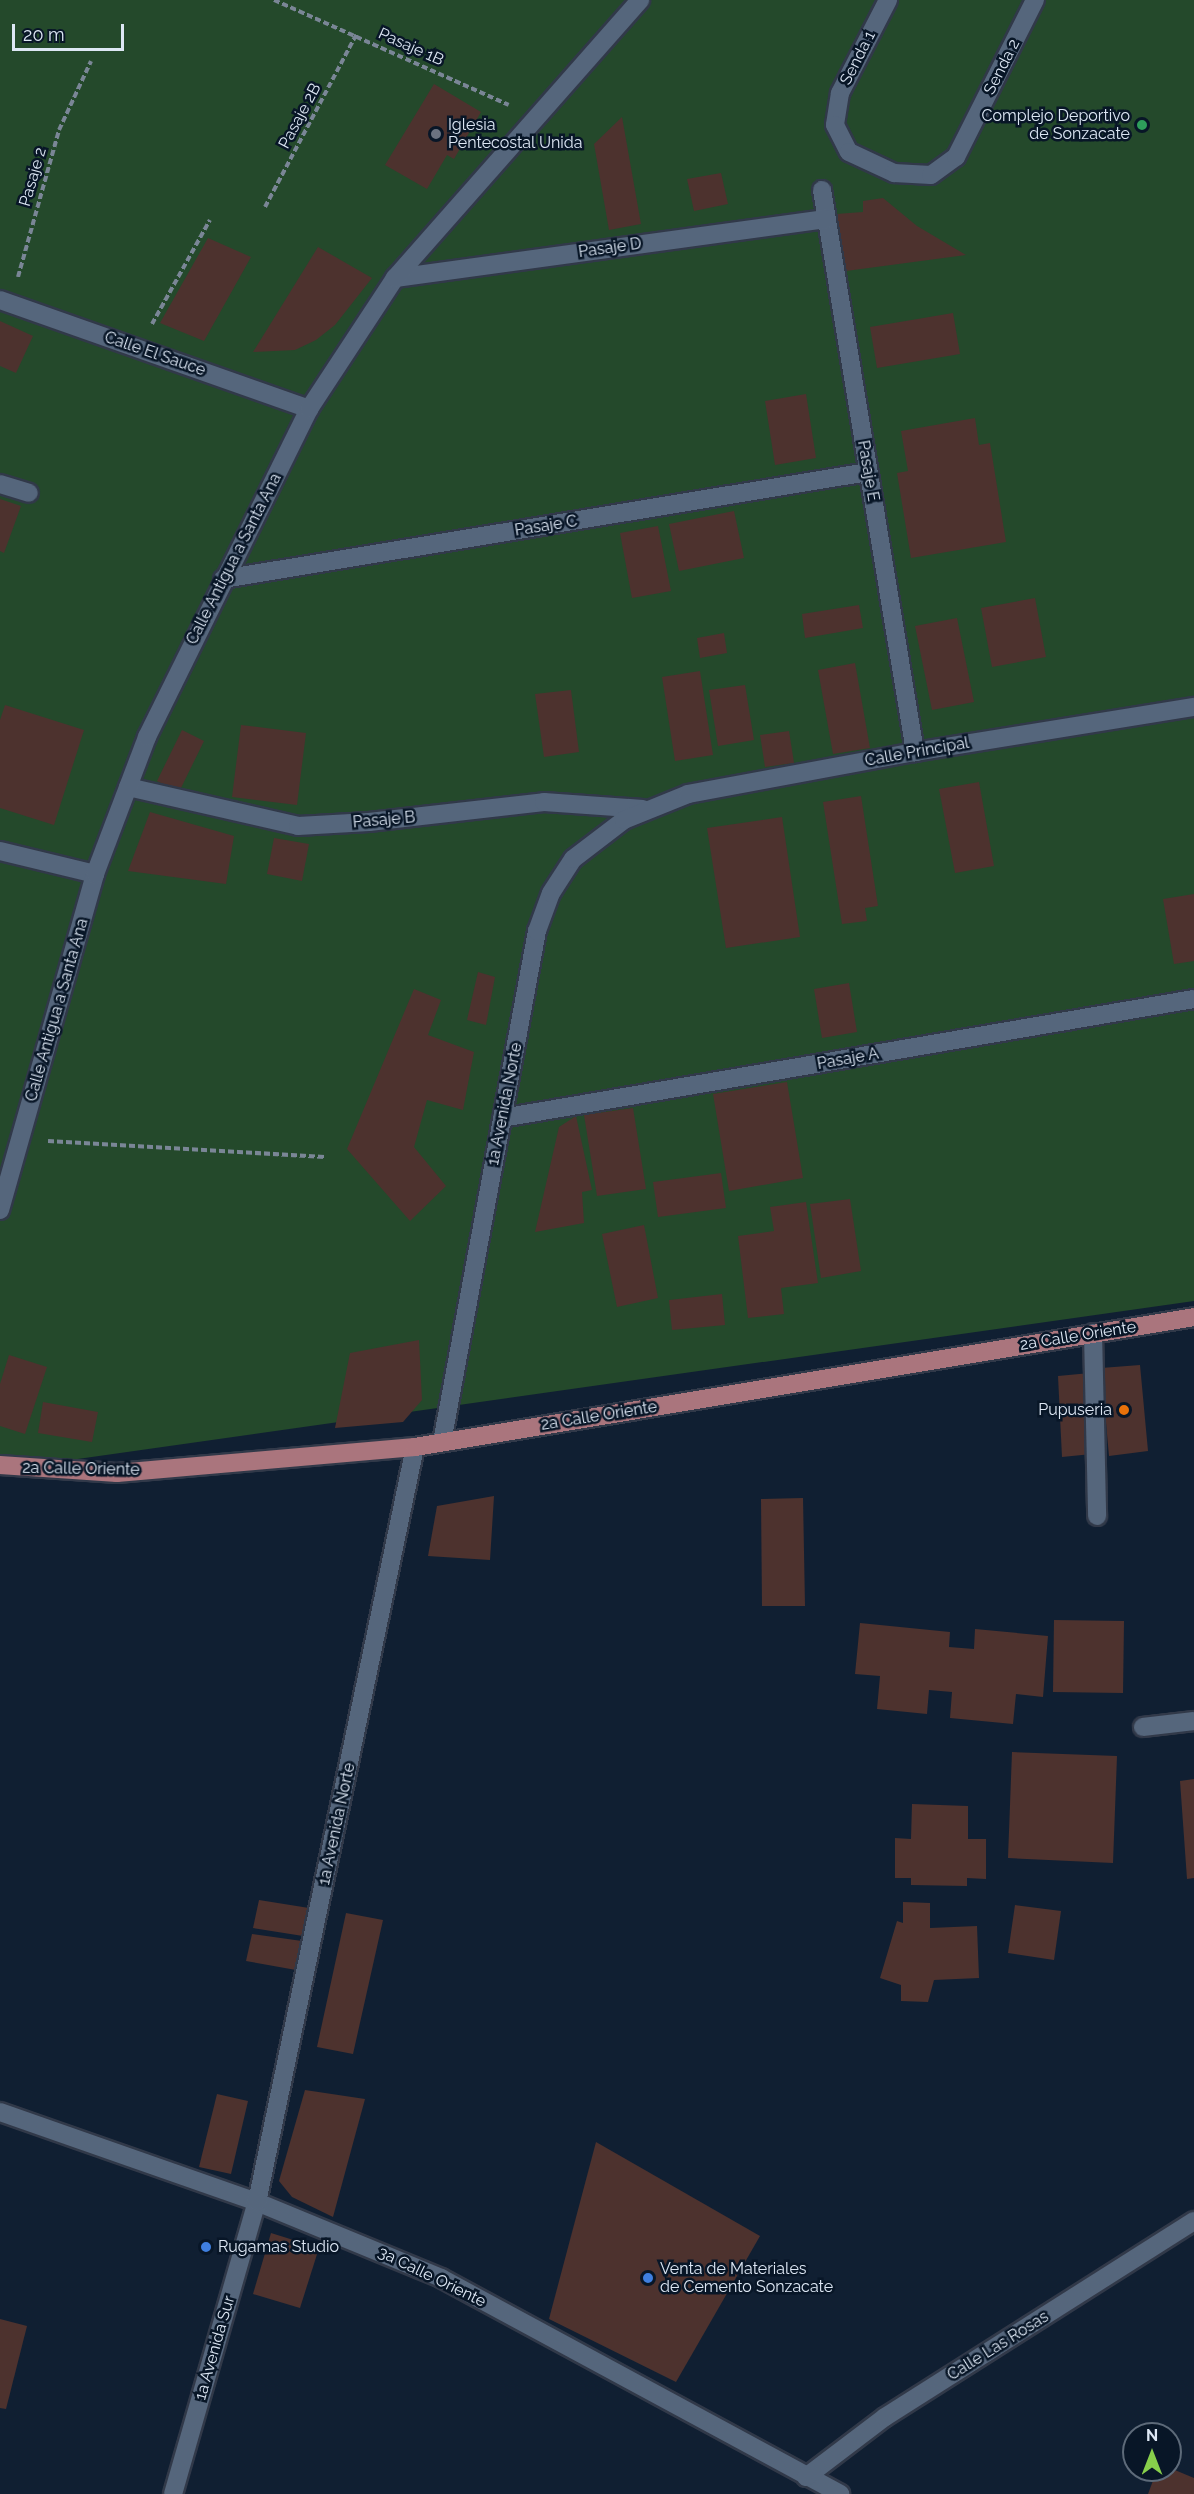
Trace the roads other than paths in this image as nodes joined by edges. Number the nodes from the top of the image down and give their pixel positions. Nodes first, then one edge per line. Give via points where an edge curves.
1 (640, 0) edge
2 (888, 0) edge
3 (1035, 0) edge
4 (849, 152) joint
5 (822, 190) dead end
6 (825, 219) junction
7 (395, 278) junction
8 (5, 302) edge
9 (309, 409) junction
10 (868, 472) junction
11 (0, 484) edge
12 (28, 493) dead end
13 (223, 579) junction
14 (1194, 707) edge
15 (915, 752) junction
16 (128, 788) junction
17 (643, 809) junction
18 (0, 851) edge
19 (95, 874) junction
20 (1194, 999) edge
21 (502, 1118) junction
22 (0, 1210) edge
23 (1194, 1317) edge
24 (1093, 1334) junction
25 (442, 1442) junction
26 (415, 1447) junction
27 (0, 1465) edge
28 (1097, 1516) dead end
29 (1194, 1721) edge
30 (1143, 1727) dead end
31 (0, 2112) edge
32 (257, 2202) junction
33 (1194, 2221) edge
34 (806, 2477) junction
35 (173, 2494) edge
36 (840, 2494) edge

1 - 7 street, Calle Antigua a Santa Ana
2 - 4 street, Senda 1 via 840,93 835,125
3 - 4 street, Senda 2 via 957,157 931,175 894,172
5 - 6 street, Pasaje E
6 - 7 street, Pasaje D
6 - 10 street, Pasaje E
7 - 9 street, Calle Antigua a Santa Ana
8 - 9 street, Calle El Sauce
9 - 13 street, Calle Antigua a Santa Ana
10 - 13 street, Pasaje C
10 - 15 street, Pasaje E
11 - 12 street
13 - 16 street, Calle Antigua a Santa Ana via 147,737
14 - 15 street, Calle Principal
15 - 17 street, Calle Principal via 688,794
16 - 17 street, Pasaje B via 298,826 393,820 544,802
16 - 19 street, Calle Antigua a Santa Ana
17 - 21 street, 1a Avenida Norte via 609,829 573,859 551,893 537,932
18 - 19 street
19 - 22 street, Calle Antigua a Santa Ana
20 - 21 street, Pasaje A
21 - 25 street, 1a Avenida Norte
23 - 24 main road, 2a Calle Oriente
24 - 25 main road, 2a Calle Oriente
24 - 28 street
25 - 26 main road, 2a Calle Oriente
26 - 27 main road, 2a Calle Oriente via 117,1473
26 - 32 street, 1a Avenida Norte
29 - 30 street
31 - 32 street, 3a Calle Oriente
32 - 34 street, 3a Calle Oriente via 441,2278
32 - 35 street, 1a Avenida Sur
33 - 34 street, Calle Las Rosas via 885,2417
34 - 36 street, 3a Calle Oriente

